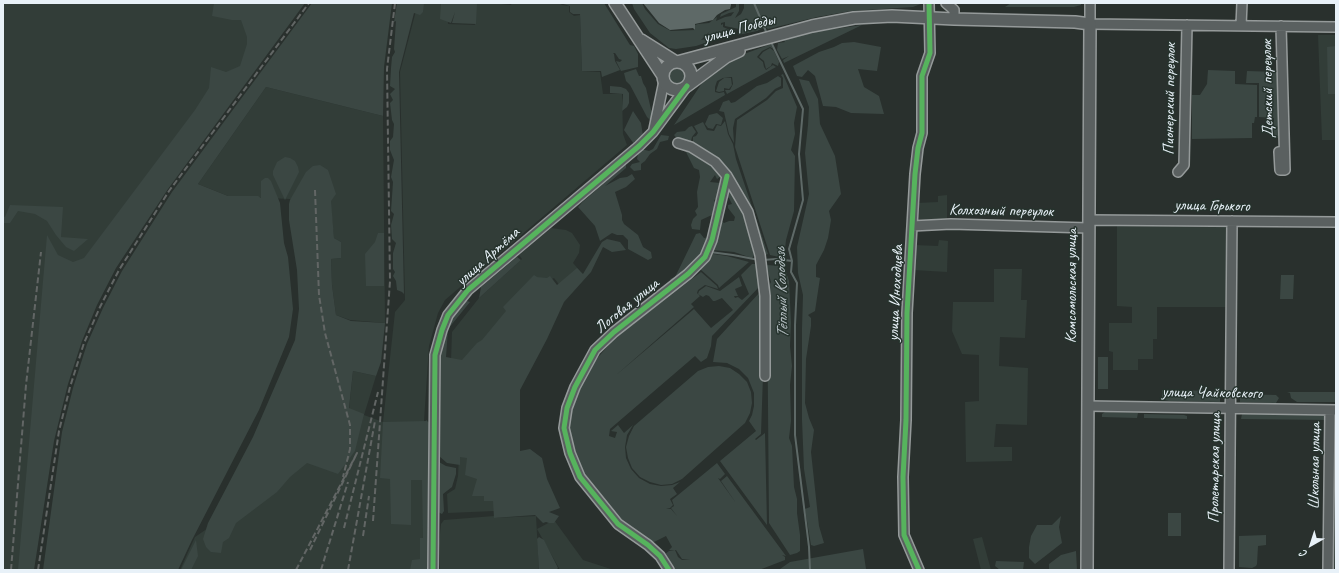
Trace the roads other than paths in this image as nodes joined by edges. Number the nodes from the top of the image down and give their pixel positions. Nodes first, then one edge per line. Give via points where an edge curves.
1 (614, 3) edge
2 (929, 3) edge
3 (946, 3) edge
4 (1090, 3) edge
5 (1242, 3) edge
6 (930, 17) junction
7 (954, 19) junction
8 (1090, 24) junction
9 (1187, 25) junction
10 (1242, 26) junction
11 (1281, 26) junction
12 (1336, 27) edge
13 (639, 39) junction
14 (765, 39) junction
15 (677, 62) junction
16 (663, 79) junction
17 (687, 86) junction
18 (653, 132) junction
19 (678, 143) dead end
20 (1284, 151) dead end
21 (1178, 172) dead end
22 (727, 176) junction
23 (1232, 221) junction
24 (1336, 222) edge
25 (1089, 224) junction
26 (912, 226) junction
27 (765, 376) dead end
28 (1088, 406) junction
29 (1231, 408) junction
30 (1333, 410) edge
31 (433, 570) edge
32 (669, 570) edge
33 (918, 570) edge
34 (1087, 570) edge
35 (1229, 570) edge
36 (1328, 570) edge

1 - 13 main road
2 - 6 street, улица Иноходцева
3 - 7 street via 954,10
4 - 8 street, Комсомольская улица
5 - 10 street
6 - 7 main road, улица Победы
6 - 14 main road, улица Победы via 854,18
6 - 26 street, улица Иноходцева via 930,53 922,76 922,133 918,148
7 - 8 main road, улица Победы
8 - 9 street, улица Победы
8 - 25 main road, Комсомольская улица
9 - 10 street, улица Победы
9 - 21 street, Пионерский переулок via 1184,165
10 - 11 street, улица Победы
11 - 12 street, улица Победы
11 - 20 street, Детский переулок
13 - 15 main road
13 - 16 main road
14 - 15 main road, улица Победы
14 - 17 main road via 726,57
15 - 16 main road via 672,62 665,68
15 - 17 main road via 686,64 691,73
16 - 17 main road via 673,90
16 - 18 street
17 - 18 street, улица Артёма
18 - 31 street, улица Артёма via 468,290 448,315 435,355
19 - 22 street via 691,147 715,162
22 - 27 street via 748,212 760,259 765,296
22 - 32 street, Логовая улица via 707,253 688,274 595,350 575,387 567,408 564,428 570,453 580,477 618,524 648,545 660,556
23 - 24 street, улица Горького
23 - 25 street, улица Горького
23 - 29 street, Пролетарская улица
25 - 26 street, Колхозный переулок
25 - 28 main road, Комсомольская улица
26 - 33 street, улица Иноходцева via 907,313 903,524 904,535
28 - 29 street, улица Чайковского
28 - 34 main road, Комсомольская улица
29 - 30 street, улица Чайковского
29 - 35 street, Пролетарская улица
30 - 36 street, Школьная улица

